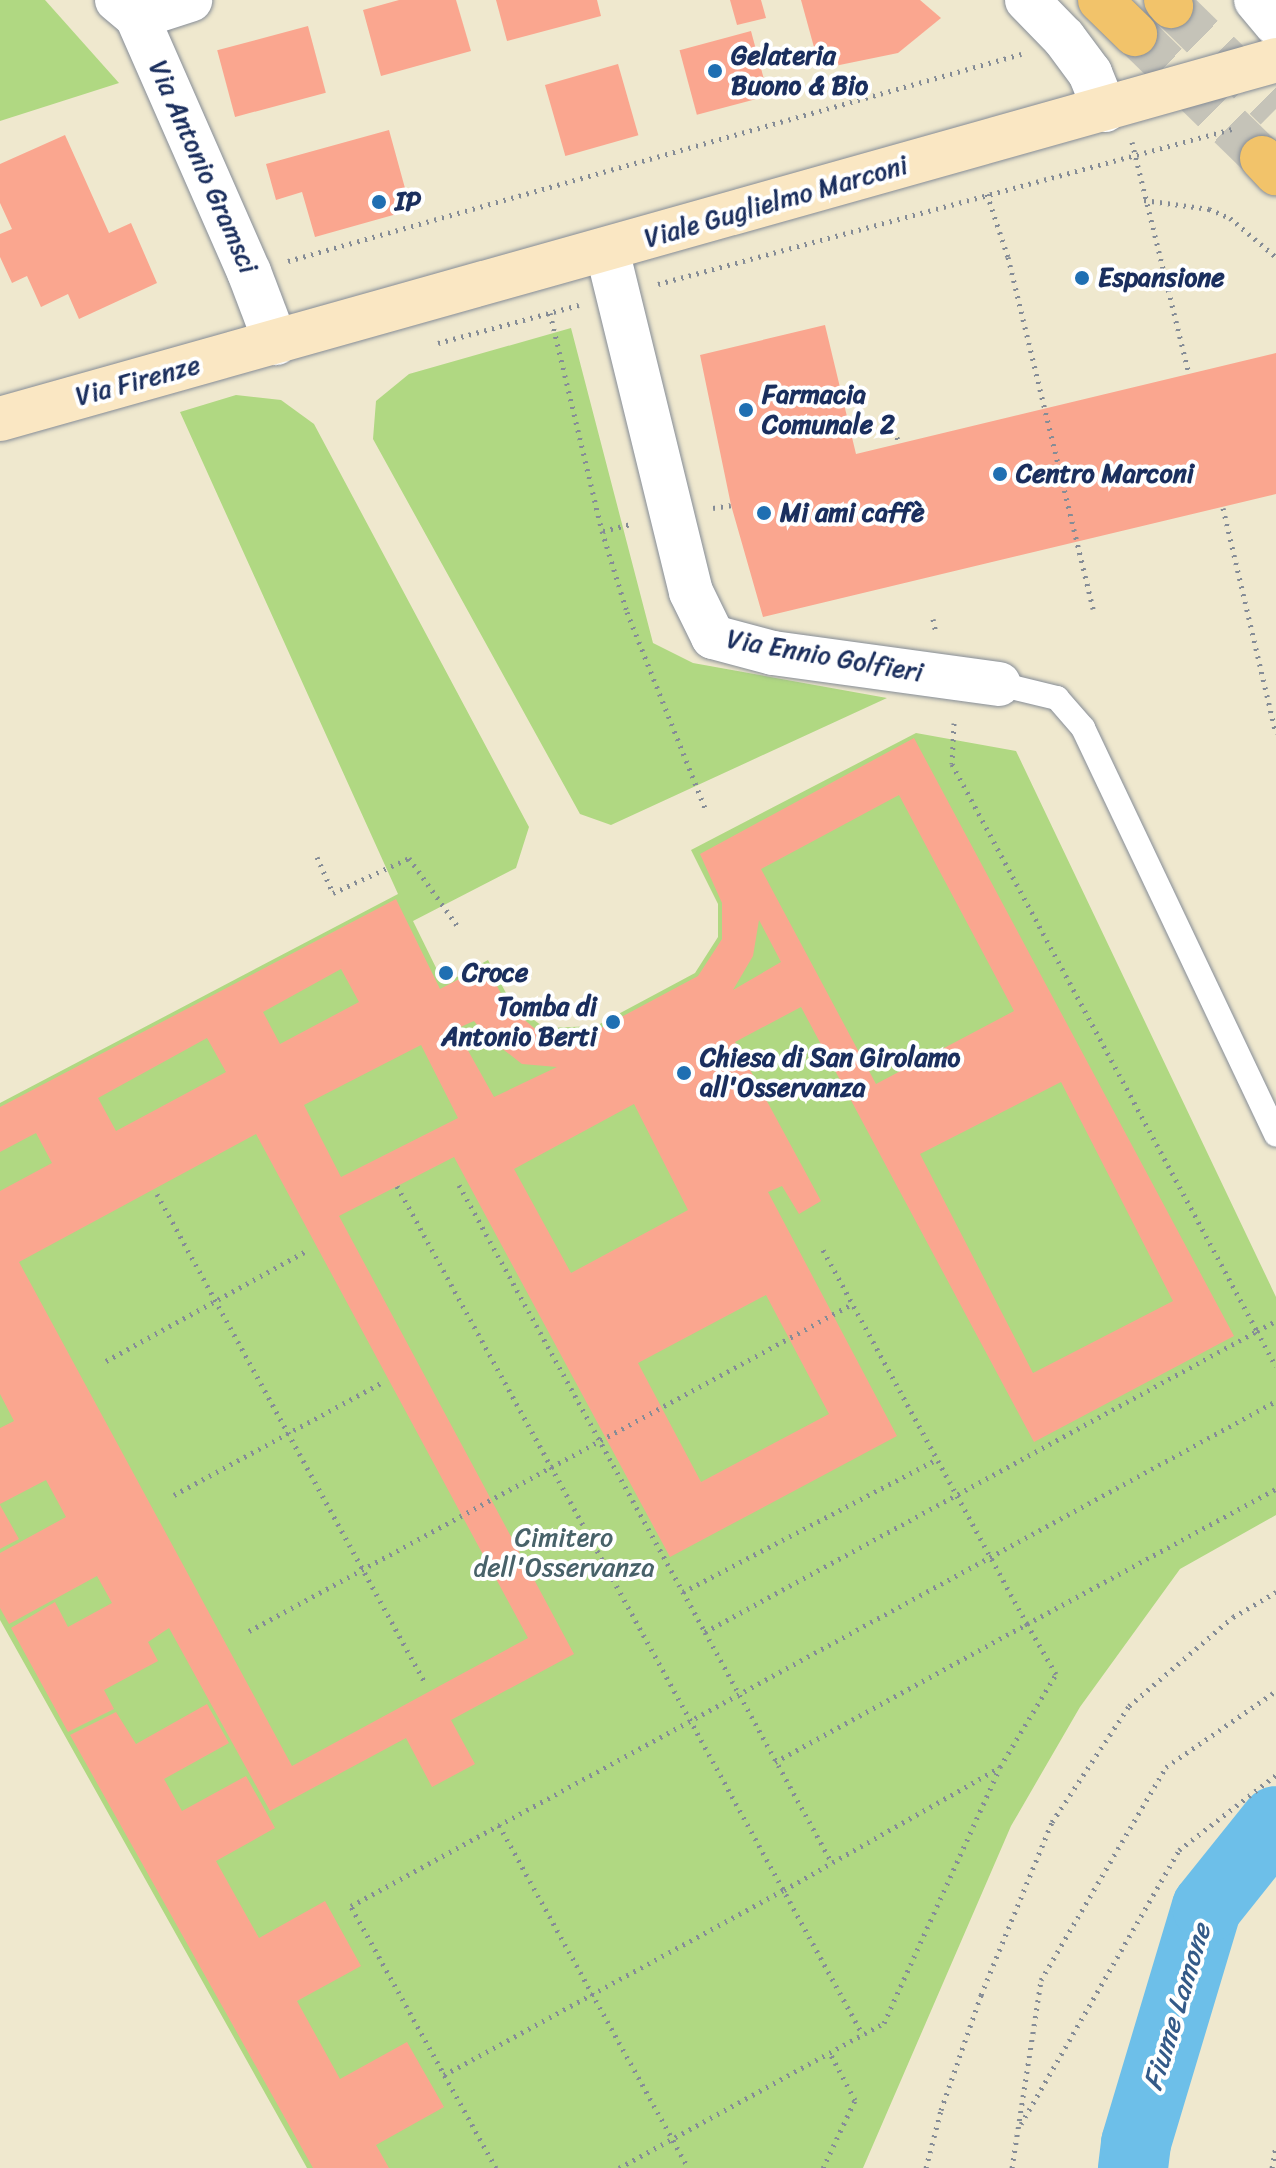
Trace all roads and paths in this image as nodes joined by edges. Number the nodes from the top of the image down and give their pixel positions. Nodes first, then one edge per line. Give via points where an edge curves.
1 (190, 0) edge
2 (1027, 0) edge
3 (1100, 0) edge
4 (1256, 0) edge
5 (127, 8) edge
6 (1276, 24) edge
7 (1135, 34) tunnel mouth
8 (1079, 58) junction
9 (1276, 60) edge
10 (1118, 106) junction
11 (1262, 152) edge
12 (1133, 156) junction
13 (987, 194) junction
14 (1144, 200) junction
15 (607, 250) junction
16 (1276, 257) edge
17 (249, 272) junction
18 (619, 294) junction
19 (550, 313) junction
20 (276, 343) junction
21 (430, 345) dead end
22 (1189, 374) dead end
23 (0, 419) edge
24 (892, 422) dead end
25 (899, 443) dead end
26 (1223, 508) dead end
27 (1093, 609) dead end
28 (999, 684) joint
29 (954, 723) dead end
30 (1276, 734) edge
31 (705, 808) dead end
32 (317, 857) dead end
33 (459, 928) dead end
34 (1276, 1134) edge
35 (459, 1185) dead end
36 (397, 1186) dead end
37 (157, 1194) dead end
38 (822, 1248) dead end
39 (308, 1250) dead end
40 (216, 1301) junction
41 (852, 1304) junction
42 (1276, 1321) edge
43 (1257, 1331) junction
44 (106, 1361) dead end
45 (1276, 1366) edge
46 (383, 1382) dead end
47 (1276, 1401) edge
48 (288, 1433) junction
49 (599, 1440) junction
50 (936, 1460) junction
51 (551, 1466) junction
52 (1276, 1489) edge
53 (174, 1495) dead end
54 (956, 1495) junction
55 (990, 1557) junction
56 (362, 1569) junction
57 (683, 1592) junction
58 (1276, 1592) edge
59 (1027, 1624) junction
60 (249, 1631) dead end
61 (705, 1632) junction
62 (425, 1683) dead end
63 (1276, 1691) edge
64 (738, 1694) junction
65 (690, 1720) junction
66 (775, 1762) junction
67 (1000, 1767) junction
68 (1276, 1775) edge
69 (499, 1825) junction
70 (832, 1863) junction
71 (784, 1890) junction
72 (592, 1994) junction
73 (863, 2035) junction
74 (830, 2053) junction
75 (444, 2075) junction
76 (1018, 2128) junction
77 (672, 2139) junction
78 (1276, 2145) edge
79 (496, 2168) edge
80 (619, 2168) edge
81 (688, 2168) edge
82 (823, 2168) edge
83 (926, 2168) edge
84 (1012, 2168) edge
85 (1272, 2168) edge

1 - 5 street
2 - 8 street
3 - 7 main road
4 - 6 street
5 - 17 street, Via Antonio Gramsci
8 - 10 street
8 - 17 path via 1013,54
9 - 10 street, Viale Guglielmo Marconi
10 - 12 path
10 - 15 street, Viale Guglielmo Marconi
11 - 12 path
12 - 13 path
12 - 14 path
13 - 18 path
13 - 27 path via 1008,257
14 - 16 path via 1209,209 1230,218
14 - 22 path
15 - 18 street, Via Ennio Golfieri
15 - 20 street, Viale Guglielmo Marconi
17 - 20 street, Via Antonio Gramsci
18 - 19 path
18 - 28 street, Via Ennio Golfieri via 691,592 713,637 773,653
19 - 21 path
19 - 31 path via 602,531 627,612
20 - 23 street, Via Firenze
24 - 25 path
26 - 30 path
28 - 34 lane, Via Ennio Golfieri via 1057,698 1083,728
29 - 43 path via 952,764
32 - 33 path via 333,893 409,858
35 - 49 path
36 - 51 path
37 - 40 path
38 - 41 path
39 - 40 path
40 - 44 path
40 - 48 path
41 - 49 path
41 - 50 path
42 - 43 path
43 - 45 path
43 - 54 path
46 - 48 path
47 - 55 path
48 - 53 path
48 - 56 path
49 - 51 path
49 - 57 path
50 - 54 path
50 - 57 path
51 - 56 path
51 - 65 path
52 - 59 path
54 - 55 path
54 - 61 path
55 - 59 path
55 - 64 path
56 - 60 path
56 - 62 path
57 - 61 path
58 - 83 path via 1233,1617 1129,1706 1052,1822 981,1995
59 - 66 path
59 - 67 path via 1056,1674
61 - 64 path
63 - 76 path via 1166,1767 1158,1780 1041,1980
64 - 65 path
64 - 66 path
65 - 69 path
65 - 71 path
66 - 70 path
67 - 70 path
67 - 73 path via 884,2023
68 - 76 path via 1179,1850
69 - 72 path
69 - 75 path via 351,1906
70 - 71 path
71 - 72 path
71 - 73 path
72 - 75 path
72 - 77 path
73 - 74 path
74 - 77 path
74 - 82 path via 855,2100
75 - 79 path
76 - 84 path
77 - 80 path
77 - 81 path
78 - 85 path

